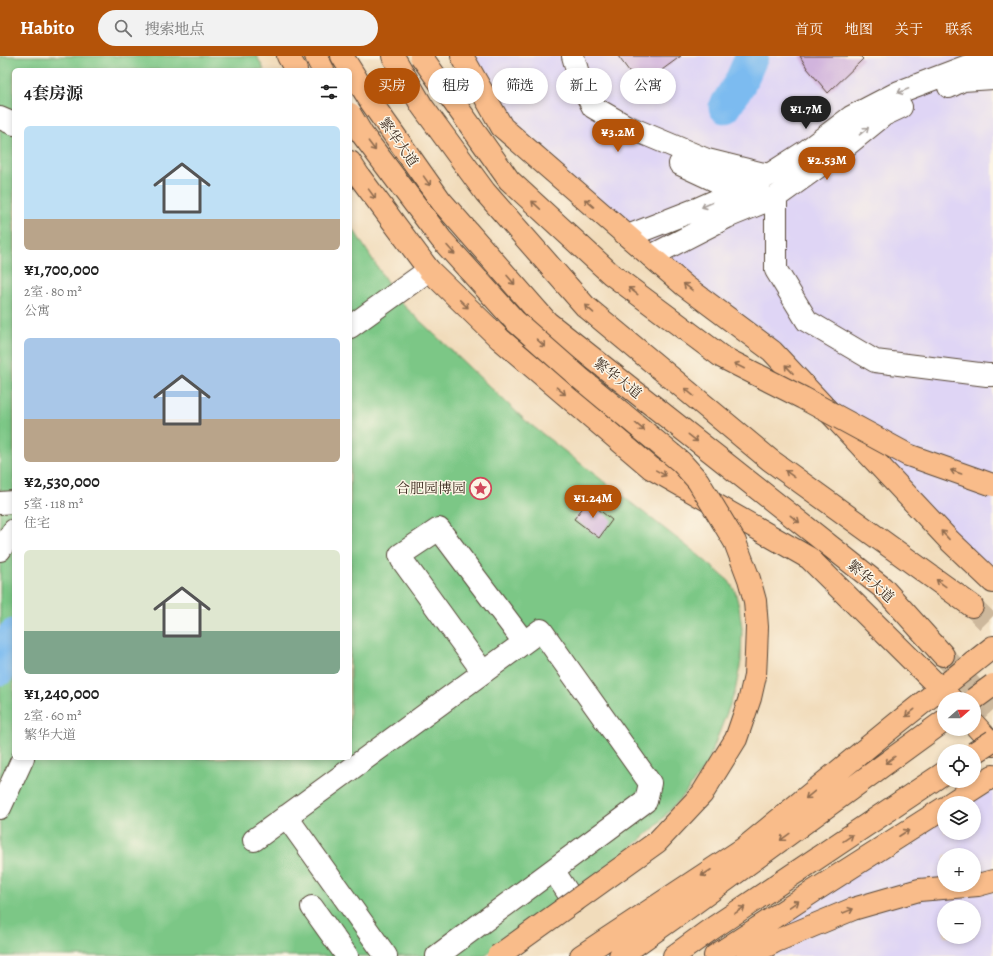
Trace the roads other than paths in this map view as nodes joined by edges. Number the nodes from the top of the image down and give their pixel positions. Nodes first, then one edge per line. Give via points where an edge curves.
1 (288, 56) edge
2 (316, 56) edge
3 (342, 56) edge
4 (393, 56) edge
5 (421, 56) edge
6 (462, 56) edge
7 (561, 56) edge
8 (573, 56) edge
9 (993, 62) edge
10 (295, 68) edge
11 (323, 68) edge
12 (350, 68) edge
13 (352, 72) edge
14 (993, 78) edge
15 (352, 117) edge
16 (0, 118) edge
17 (12, 123) edge
18 (353, 174) edge
19 (768, 175) junction
20 (738, 191) junction
21 (776, 197) junction
22 (628, 236) junction
23 (651, 256) junction
24 (429, 270) junction
25 (352, 326) edge
26 (993, 374) edge
27 (993, 485) edge
28 (12, 502) edge
29 (0, 503) edge
30 (12, 533) edge
31 (0, 550) edge
32 (993, 582) edge
33 (972, 606) tunnel mouth
34 (524, 642) junction
35 (993, 647) edge
36 (943, 654) tunnel mouth
37 (483, 672) junction
38 (993, 685) edge
39 (944, 692) edge
40 (948, 692) edge
41 (981, 694) edge
42 (937, 700) edge
43 (937, 726) edge
44 (981, 732) edge
45 (993, 741) edge
46 (993, 745) edge
47 (981, 749) edge
48 (22, 760) edge
49 (993, 776) edge
50 (937, 778) edge
51 (962, 796) edge
52 (0, 808) edge
53 (937, 812) edge
54 (286, 816) junction
55 (254, 840) dead end
56 (553, 870) junction
57 (993, 881) edge
58 (574, 902) junction
59 (312, 907) dead end
60 (347, 956) edge
61 (386, 956) edge
62 (437, 956) edge
63 (498, 956) edge
64 (581, 956) edge
65 (620, 956) edge
66 (674, 956) edge
67 (715, 956) edge
68 (748, 956) edge

1 - 10 main road
2 - 11 main road
3 -> 12 main road, 繁华大道
33 -> 4 main road via 770,460 585,306 486,192 422,106
27 -> 5 main road, bridge via 908,455 722,357 611,274 509,180
22 -> 6 main road via 502,127
7 - 20 street via 583,115
8 - 19 street via 581,84 593,107 626,126 707,160
9 -> 19 street via 970,65 899,92 851,117 806,151
13 -> 36 main road, 繁华大道 via 441,201 547,322 883,588
21 -> 14 street via 836,154 884,115 963,80
15 -> 58 main road, bridge via 441,239 516,321 581,379 682,462 698,481 735,542 749,579 755,601 757,627 755,676 736,739 702,794 657,842
16 - 17 street
18 -> 24 main road
19 - 20 street
20 -> 22 street
21 - 23 street via 727,217
21 - 26 street via 776,270 807,321 875,361
22 - 23 main road
32 -> 23 main road via 950,540 772,351
24 - 25 street
24 -> 39 main road via 500,339 651,468 809,558
28 - 29 street
30 - 31 street
34 - 37 street
34 - 37 street via 439,528 400,555
34 - 56 street via 541,630 650,783 646,801
35 - 40 main road
37 - 54 street
38 - 41 main road, bridge
42 -> 64 main road via 890,729 743,849
43 -> 65 main road
44 - 46 main road
45 - 47 main road, bridge
48 - 52 street
49 - 51 main road
66 -> 50 main road
67 -> 53 main road
54 - 55 street
54 - 61 street
56 - 58 street
56 - 62 street
68 -> 57 main road via 776,941 853,909 919,890 978,885
58 - 63 main road, bridge
59 - 60 street

